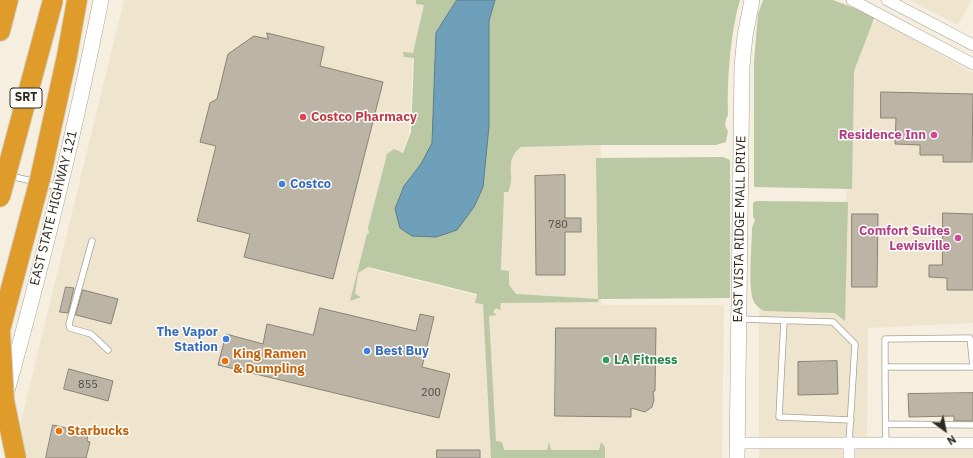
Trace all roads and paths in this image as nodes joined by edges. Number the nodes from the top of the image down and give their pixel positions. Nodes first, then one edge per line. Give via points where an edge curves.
1 (53, 0) edge
2 (78, 0) edge
3 (101, 0) edge
4 (752, 0) edge
5 (852, 0) edge
6 (891, 1) edge
7 (5, 11) edge
8 (0, 31) edge
9 (973, 45) edge
10 (973, 64) edge
11 (0, 173) edge
12 (59, 187) junction
13 (0, 197) edge
14 (92, 241) dead end
15 (739, 319) junction
16 (784, 321) junction
17 (0, 331) edge
18 (108, 350) dead end
19 (885, 367) junction
20 (0, 415) edge
21 (850, 420) junction
22 (886, 424) junction
23 (973, 425) edge
24 (886, 443) junction
25 (973, 443) edge
26 (849, 444) junction
27 (737, 451) edge
28 (16, 458) edge
29 (849, 458) edge

1 - 13 highway, SRT, bridge
2 - 17 highway, bridge via 46,155
3 - 12 main road, EAST STATE HIGHWAY 121 via 92,54
4 - 15 main road, EAST VISTA RIDGE MALL DRIVE via 742,66
5 - 10 street
6 - 9 street
7 - 8 highway
11 - 12 lane
12 - 20 main road, EAST STATE HIGHWAY 121
14 - 18 lane via 69,324 70,328 97,338
15 - 16 lane
15 - 27 main road, EAST VISTA RIDGE MALL DRIVE
16 - 21 lane via 833,322 855,344
16 - 21 lane via 779,417
17 - 28 highway, bridge via 4,400
19 - 19 lane via 885,339 970,338 973,367
19 - 22 lane
21 - 26 lane
22 - 23 lane
22 - 24 lane
24 - 25 street
24 - 26 street
26 - 27 street
26 - 29 street

